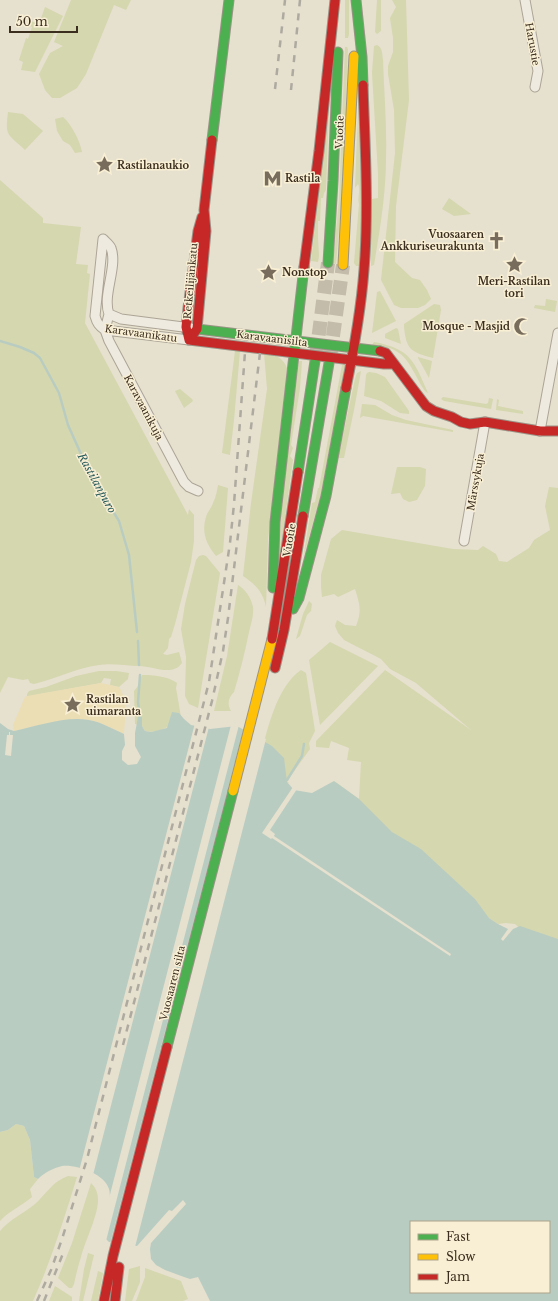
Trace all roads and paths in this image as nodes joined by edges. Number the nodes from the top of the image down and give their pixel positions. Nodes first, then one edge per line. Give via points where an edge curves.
1 (229, 0) edge
2 (335, 0) edge
3 (338, 0) edge
4 (355, 0) edge
5 (525, 0) edge
6 (535, 87) dead end
7 (204, 210) junction
8 (328, 264) tunnel mouth
9 (342, 265) tunnel mouth
10 (100, 273) junction
11 (111, 275) junction
12 (109, 314) junction
13 (186, 327) junction
14 (197, 329) junction
15 (105, 330) junction
16 (558, 332) edge
17 (189, 340) junction
18 (295, 341) junction
19 (354, 347) junction
20 (294, 352) junction
21 (352, 359) junction
22 (315, 361) tunnel mouth
23 (329, 363) tunnel mouth
24 (393, 364) junction
25 (485, 422) junction
26 (540, 431) junction
27 (558, 431) edge
28 (558, 439) edge
29 (198, 491) dead end
30 (464, 541) dead end
31 (274, 628) junction
32 (284, 630) junction
33 (274, 674) dead end
34 (253, 716) joint
35 (247, 773) dead end
36 (117, 1257) junction
37 (104, 1301) edge
38 (115, 1301) edge

1 - 7 main road, Retkeilijänkatu
2 - 18 main road
3 - 8 main road, Vuotie
4 - 9 main road, Vuotie
4 - 19 main road via 362,57 366,233
5 - 6 street, Harustie via 538,71
7 - 13 main road, Retkeilijänkatu via 198,231
7 - 14 main road, Retkeilijänkatu via 206,232
10 - 11 street
10 - 11 street, Karavaanikatu via 103,239 111,247 113,256
10 - 15 street, Karavaanikatu via 95,316 96,322
11 - 12 street, Karavaanikatu via 107,306
12 - 13 street, Karavaanikatu via 121,319
12 - 15 street
13 - 14 street, Karavaanikatu
13 - 17 main road, Retkeilijänkatu
14 - 17 main road, Retkeilijänkatu
14 - 18 main road, Karavaanisilta
15 - 17 street, Karavaanikatu
15 - 29 street, Karavaanikuja via 184,482
16 - 26 street
17 - 20 main road, Karavaanisilta
18 - 19 main road, Karavaanisilta
18 - 20 main road
19 - 21 main road
19 - 24 main road, Karavaanisilta via 386,353
20 - 21 main road, Karavaanisilta
20 - 31 main road via 275,522 272,603
21 - 24 main road, Karavaanisilta
21 - 32 main road via 326,496 313,549 299,598
22 - 31 main road, Vuotie
23 - 32 main road, Vuotie
24 - 25 main road, Karavaanisilta via 426,406 452,417 462,414
25 - 26 main road
25 - 30 street, Märssykuja
26 - 27 main road
26 - 28 main road
31 - 34 main road, Vuotie
32 - 33 main road, Vuotie
34 - 36 main road, Vuosaaren silta
35 - 36 main road, Vuosaaren silta
36 - 37 main road
36 - 38 main road

